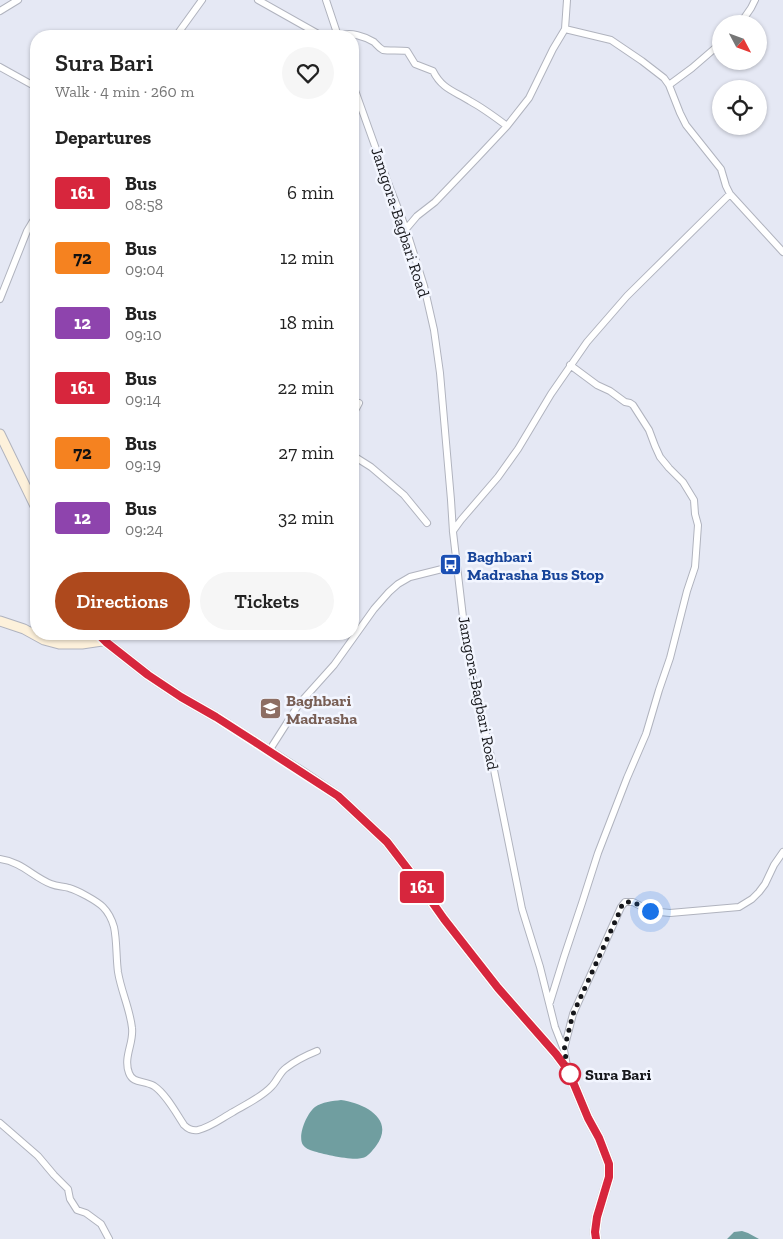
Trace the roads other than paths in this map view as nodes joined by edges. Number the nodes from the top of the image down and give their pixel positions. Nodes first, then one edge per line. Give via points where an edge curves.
1 (18, 0) edge
2 (202, 0) edge
3 (258, 0) edge
4 (326, 0) edge
5 (567, 0) edge
6 (756, 0) edge
7 (0, 11) edge
8 (746, 15) edge
9 (565, 29) junction
10 (180, 30) edge
11 (311, 30) edge
12 (337, 30) edge
13 (359, 36) edge
14 (712, 51) edge
15 (0, 67) edge
16 (30, 84) edge
17 (669, 85) junction
18 (359, 103) edge
19 (507, 126) junction
20 (730, 194) junction
21 (30, 225) edge
22 (406, 229) junction
23 (783, 252) edge
24 (0, 299) edge
25 (570, 365) junction
26 (0, 434) edge
27 (359, 460) edge
28 (30, 496) edge
29 (427, 523) dead end
30 (453, 532) junction
31 (457, 567) junction
32 (0, 621) edge
33 (359, 626) edge
34 (30, 632) edge
35 (44, 640) edge
36 (349, 640) edge
37 (106, 642) joint
38 (268, 751) junction
39 (783, 852) edge
40 (0, 859) edge
41 (550, 1004) junction
42 (564, 1050) junction
43 (318, 1052) dead end
44 (568, 1070) junction
45 (0, 1123) edge
46 (109, 1239) edge
47 (596, 1239) edge

1 - 7 street
2 - 10 street
3 - 11 street
4 - 12 street
5 - 9 street
6 - 8 street
9 - 17 street via 611,40 652,68
9 - 19 street via 529,98
13 - 19 street via 385,50 407,51 415,64 433,71 436,79 449,89
14 - 17 street
15 - 16 street
17 - 20 street via 686,125 717,163
18 - 22 street, Jamgora-Bagbari Road
19 - 22 street
20 - 23 street
20 - 25 street via 627,296
21 - 24 street
22 - 30 street, Jamgora-Bagbari Road via 434,330
25 - 30 street via 498,478
25 - 41 street via 633,405 649,430 660,457 683,482 694,500 698,526 695,567 670,658 646,734 598,853
26 - 28 main road
27 - 29 street via 404,495
30 - 31 street, Jamgora-Bagbari Road
31 - 33 street via 416,576 398,584
31 - 41 street, Jamgora-Bagbari Road via 467,651 522,909
32 - 34 main road
35 - 37 main road via 59,644
36 - 38 street via 334,665 299,704
37 - 38 main road via 173,692
38 - 44 main road via 338,796 387,842 498,988
39 - 42 street via 759,892 739,907 670,913 650,911 633,902 625,902 573,1014
40 - 43 street via 27,869 48,883 85,895 110,916 114,926 118,973 132,1029 128,1072 134,1080 156,1087 188,1129 197,1131 212,1125 253,1101 273,1086 284,1069
41 - 42 street, Jamgora-Bagbari Road
42 - 44 street, Jamgora-Bagbari Road
44 - 47 main road via 609,1164 609,1177 597,1217
45 - 46 street via 38,1156 68,1189 77,1210 100,1224

